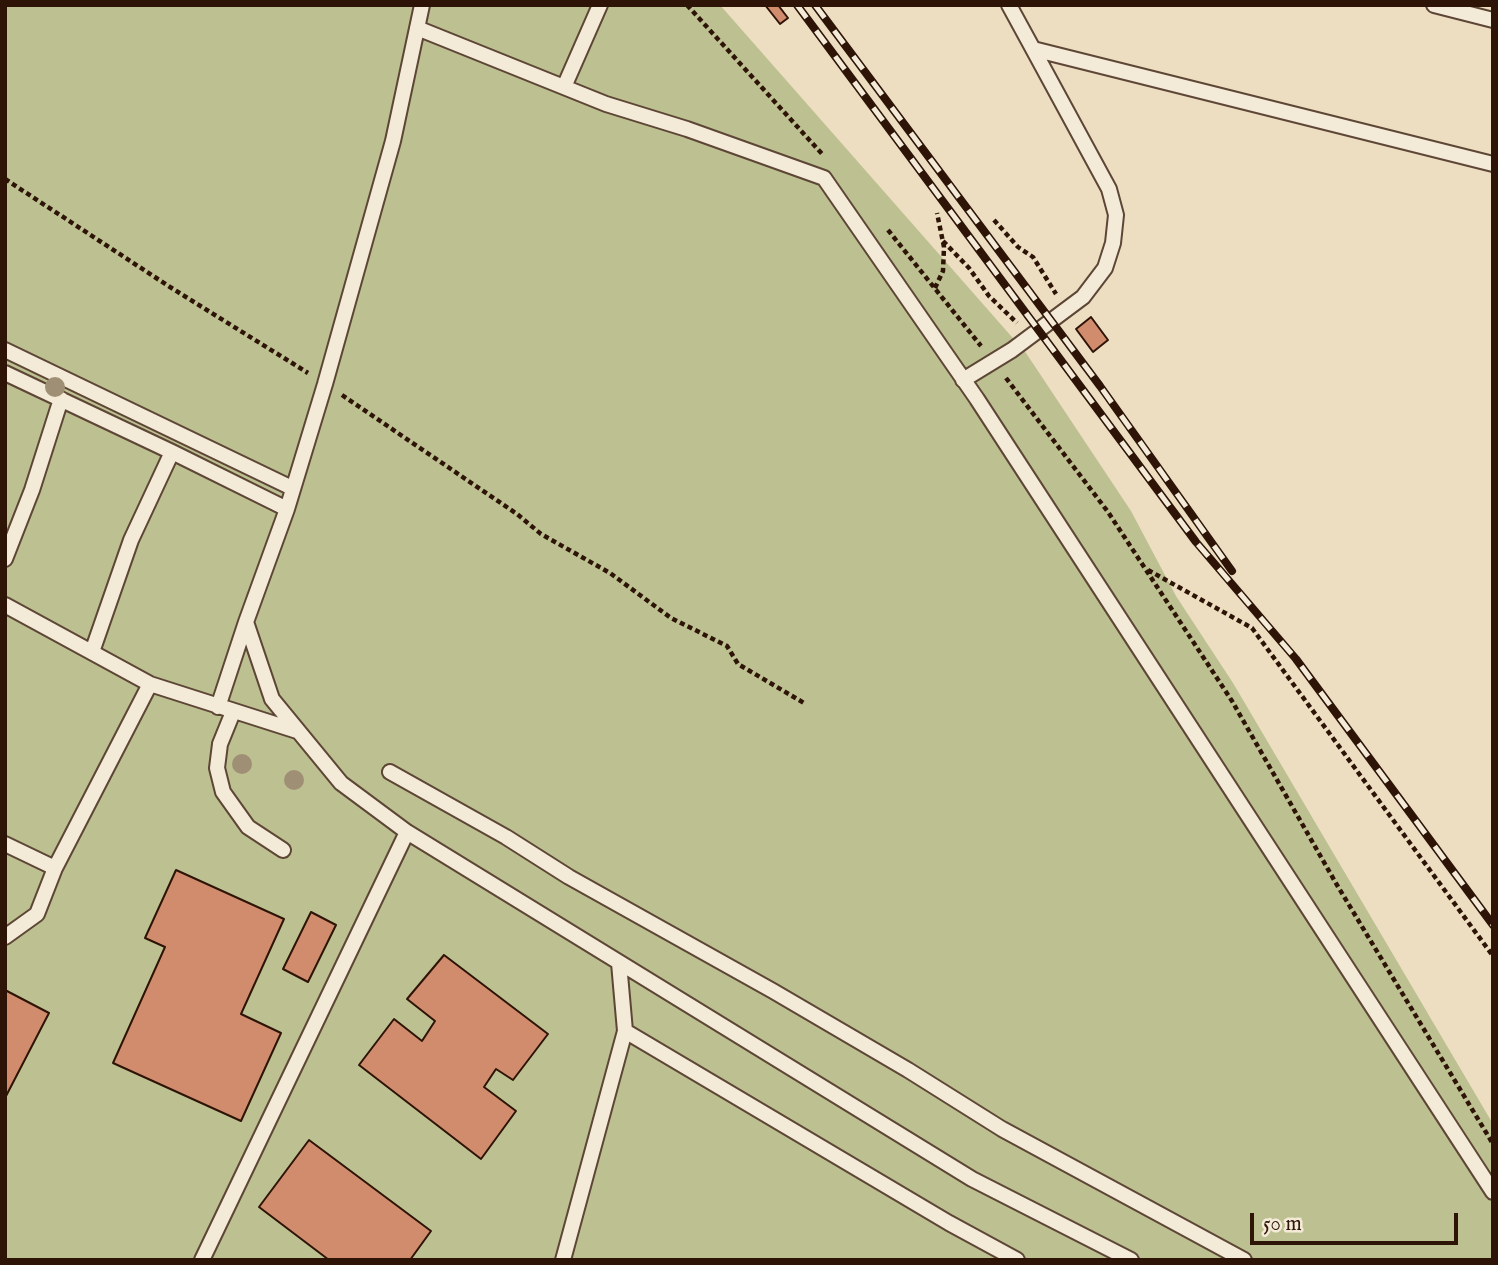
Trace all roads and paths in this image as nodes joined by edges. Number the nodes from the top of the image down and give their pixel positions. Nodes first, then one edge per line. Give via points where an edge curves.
1 (422, 5) edge
2 (600, 5) edge
3 (1009, 5) edge
4 (1434, 5) edge
5 (1493, 20) edge
6 (417, 27) junction
7 (1033, 49) junction
8 (564, 87) junction
9 (1493, 164) edge
10 (5, 179) edge
11 (937, 212) dead end
12 (995, 220) dead end
13 (943, 241) junction
14 (935, 288) dead end
15 (1067, 311) junction
16 (5, 350) edge
17 (1012, 350) junction
18 (5, 373) edge
19 (963, 380) junction
20 (325, 384) junction
21 (61, 399) junction
22 (172, 452) junction
23 (292, 488) junction
24 (287, 509) junction
25 (5, 559) edge
26 (5, 606) edge
27 (246, 622) junction
28 (92, 652) junction
29 (150, 684) junction
30 (804, 703) dead end
31 (218, 706) junction
32 (233, 712) junction
33 (299, 732) junction
34 (390, 772) dead end
35 (407, 832) junction
36 (5, 844) edge
37 (283, 850) dead end
38 (55, 868) junction
39 (5, 937) edge
40 (1493, 956) edge
41 (619, 962) junction
42 (625, 1031) junction
43 (1493, 1144) edge
44 (1493, 1192) edge
45 (202, 1260) edge
46 (563, 1260) edge
47 (1017, 1260) edge
48 (1131, 1260) edge
49 (1244, 1260) edge

1 - 6 lane
2 - 8 lane
3 - 7 lane
4 - 5 lane
6 - 8 lane
6 - 20 lane via 393,141
7 - 9 lane
7 - 15 lane via 1109,189 1116,215 1110,258 1083,297
8 - 19 lane via 824,178
10 - 20 path
11 - 13 path
12 - 15 path via 1033,257
13 - 14 path via 943,271
13 - 17 path via 1017,323 1002,336
15 - 17 lane
16 - 23 lane
17 - 19 lane
18 - 21 lane
19 - 44 lane
20 - 23 lane
20 - 30 path via 517,513 541,534 610,573 671,618 727,646 738,664
21 - 22 lane
21 - 25 lane
22 - 24 lane
22 - 28 lane via 131,540
23 - 24 lane
24 - 27 lane
26 - 28 lane
27 - 31 lane
27 - 33 lane via 272,698
28 - 29 lane
29 - 31 lane
29 - 38 lane
31 - 32 lane
32 - 33 lane
32 - 37 lane via 220,744 217,768 223,792 248,827
33 - 35 lane via 341,783
34 - 49 lane via 773,991 1002,1129
35 - 41 lane
35 - 45 lane
36 - 38 lane
38 - 39 lane via 37,914
40 - 43 path via 1252,628 1147,569 1232,701
41 - 42 lane
41 - 48 lane via 972,1179
42 - 46 lane
42 - 47 lane

